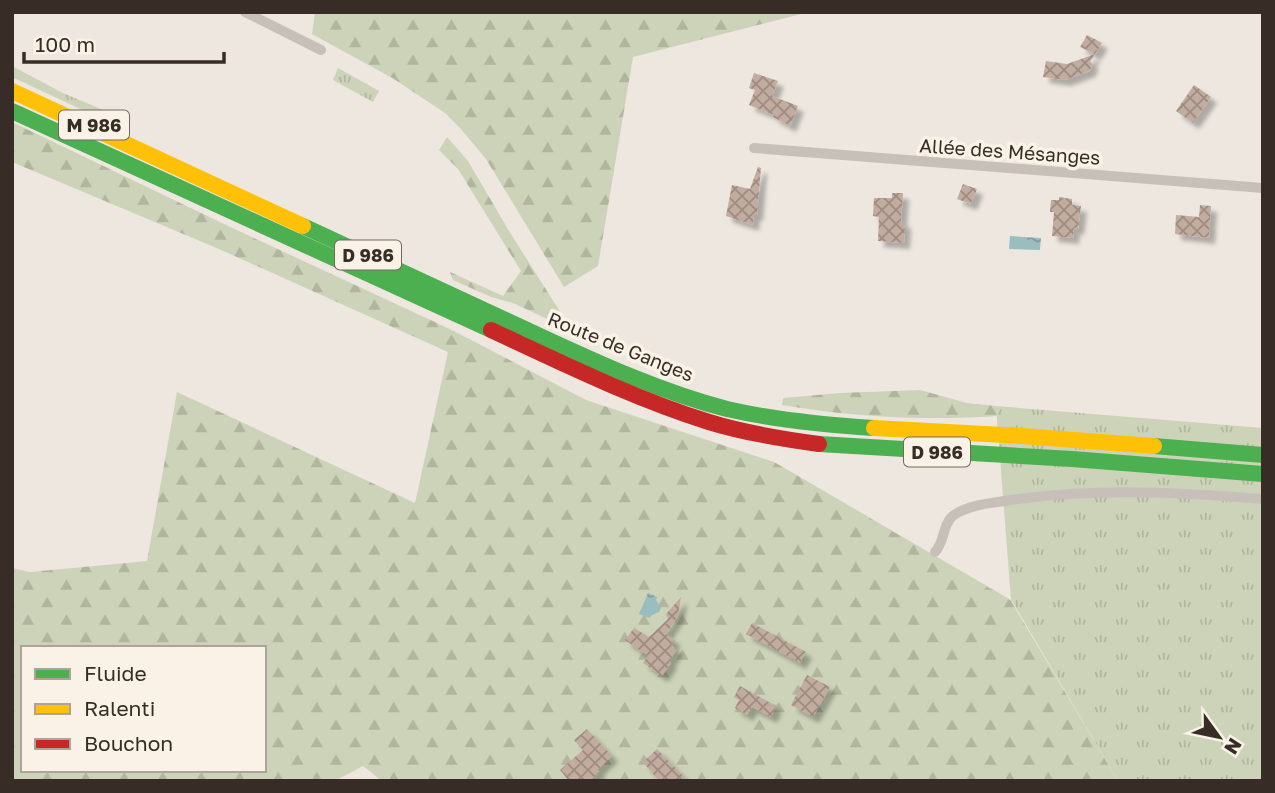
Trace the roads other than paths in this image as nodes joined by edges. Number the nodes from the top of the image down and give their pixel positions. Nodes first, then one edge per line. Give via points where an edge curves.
1 (245, 12) edge
2 (321, 50) dead end
3 (12, 83) edge
4 (12, 91) edge
5 (12, 111) edge
6 (754, 148) dead end
7 (176, 167) junction
8 (1263, 188) edge
9 (1263, 455) edge
10 (1263, 474) edge
11 (1263, 499) edge
12 (934, 552) dead end

1 - 2 street
3 - 7 main road, M 986
4 - 7 main road, Route de Ganges / D 986
5 - 10 main road, Route de Ganges / D 986 via 607,384 710,422 835,446
6 - 8 street, Allée des Mésanges
7 - 9 main road, Route de Ganges / D 986 via 643,382 729,409 846,427
11 - 12 street via 1149,491 987,503 954,515

